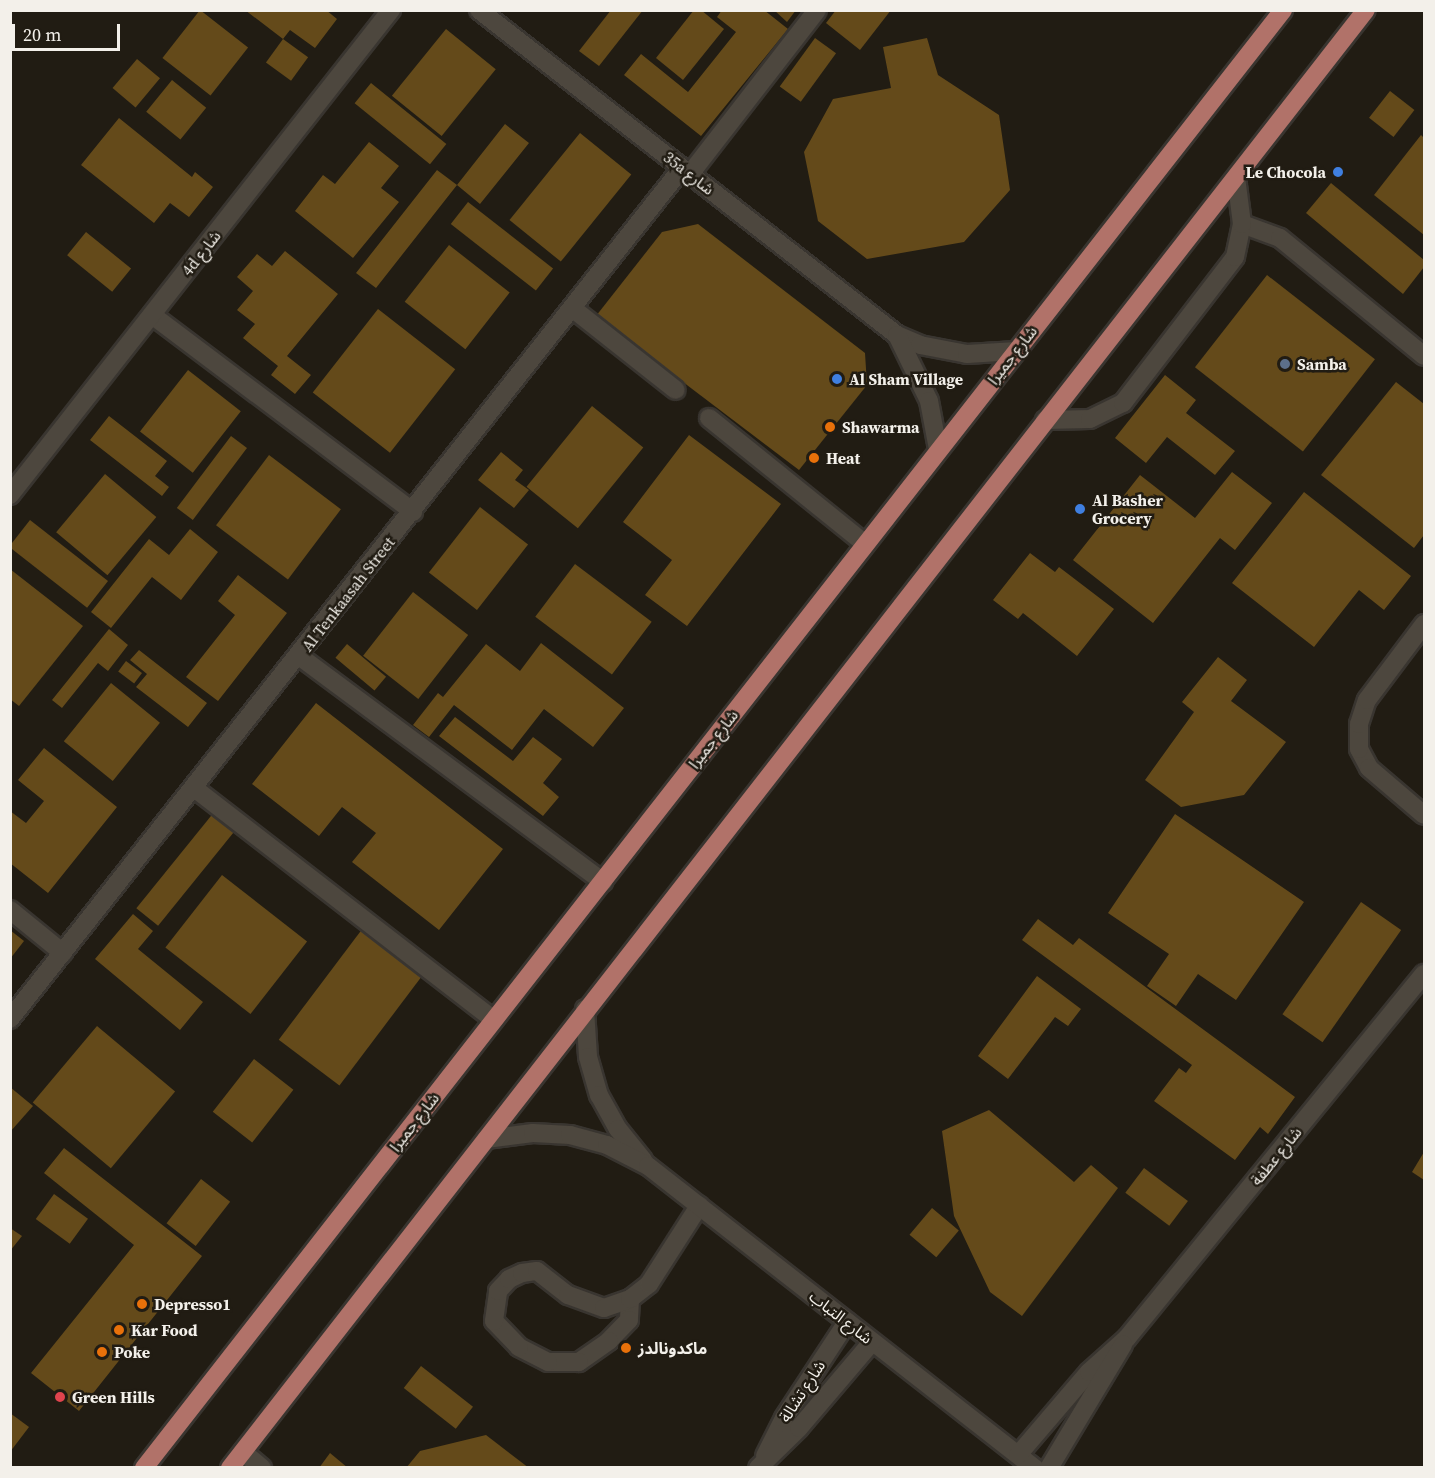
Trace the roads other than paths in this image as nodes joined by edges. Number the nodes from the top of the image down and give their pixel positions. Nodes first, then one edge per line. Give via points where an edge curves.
1 (391, 10) edge
2 (479, 10) edge
3 (817, 10) edge
4 (1283, 10) edge
5 (1366, 10) edge
6 (686, 171) junction
7 (1236, 177) junction
8 (1242, 224) junction
9 (572, 308) junction
10 (152, 315) junction
11 (897, 335) junction
12 (1016, 351) junction
13 (1425, 356) edge
14 (676, 390) dead end
15 (709, 418) dead end
16 (1045, 420) junction
17 (938, 449) junction
18 (10, 495) edge
19 (413, 512) junction
20 (864, 543) junction
21 (1425, 624) edge
22 (299, 656) junction
23 (194, 788) junction
24 (1425, 815) edge
25 (603, 882) junction
26 (10, 910) edge
27 (63, 953) junction
28 (1425, 974) edge
29 (585, 1010) junction
30 (10, 1019) edge
31 (494, 1020) junction
32 (486, 1139) junction
33 (648, 1166) junction
34 (699, 1206) junction
35 (630, 1299) junction
36 (848, 1322) junction
37 (1126, 1338) junction
38 (872, 1342) junction
39 (1018, 1455) junction
40 (239, 1460) edge
41 (760, 1465) edge
42 (144, 1467) edge
43 (262, 1467) edge
44 (1035, 1467) edge
45 (1049, 1467) edge

1 - 10 street, 4d شارع
2 - 6 street, 35a شارع
3 - 6 street, Al Tenkaasah Street
4 - 12 main road, شارع جميرا
5 - 7 main road
6 - 9 street, Al Tenkaasah Street
6 - 11 street, 35a شارع
7 - 8 street
7 - 16 main road
8 - 13 street via 1280,237
8 - 16 street via 1235,257 1123,403 1090,419
9 - 14 street
9 - 19 street, Al Tenkaasah Street
10 - 18 street, 4d شارع
10 - 19 street
11 - 12 street, 35a شارع via 920,345 968,354
11 - 17 street, 35a شارع via 929,401
12 - 17 main road, شارع جميرا
15 - 20 street
16 - 29 main road
17 - 20 main road, شارع جميرا
19 - 22 street, Al Tenkaasah Street
20 - 25 main road, شارع جميرا
21 - 24 street via 1366,700 1359,724 1359,749 1369,768
22 - 23 street, Al Tenkaasah Street
22 - 25 street
23 - 27 street, Al Tenkaasah Street
23 - 31 street
25 - 31 main road, شارع جميرا
26 - 27 street
27 - 30 street, Al Tenkaasah Street
28 - 37 street, شارع عطفة
29 - 32 main road
29 - 33 street, شارع التباب via 588,1057 599,1095 618,1129
31 - 42 main road, شارع جميرا
32 - 33 street, شارع التباب via 533,1133 570,1135 607,1145
32 - 40 main road
33 - 34 street, شارع التباب
34 - 35 street via 649,1284
34 - 36 street, شارع التباب
35 - 35 street via 604,1308 568,1295 537,1271 522,1273 498,1291 495,1321 519,1347 548,1362 579,1362 609,1341 629,1320
36 - 38 street, شارع التباب
36 - 41 street, شارع تشالة via 784,1418
37 - 39 street, شارع عطفة via 1089,1372
37 - 45 street, شارع عطفة via 1104,1383
38 - 39 street, شارع التباب
38 - 41 street, شارع تشالة via 799,1428
39 - 44 street, شارع التباب
40 - 43 street

